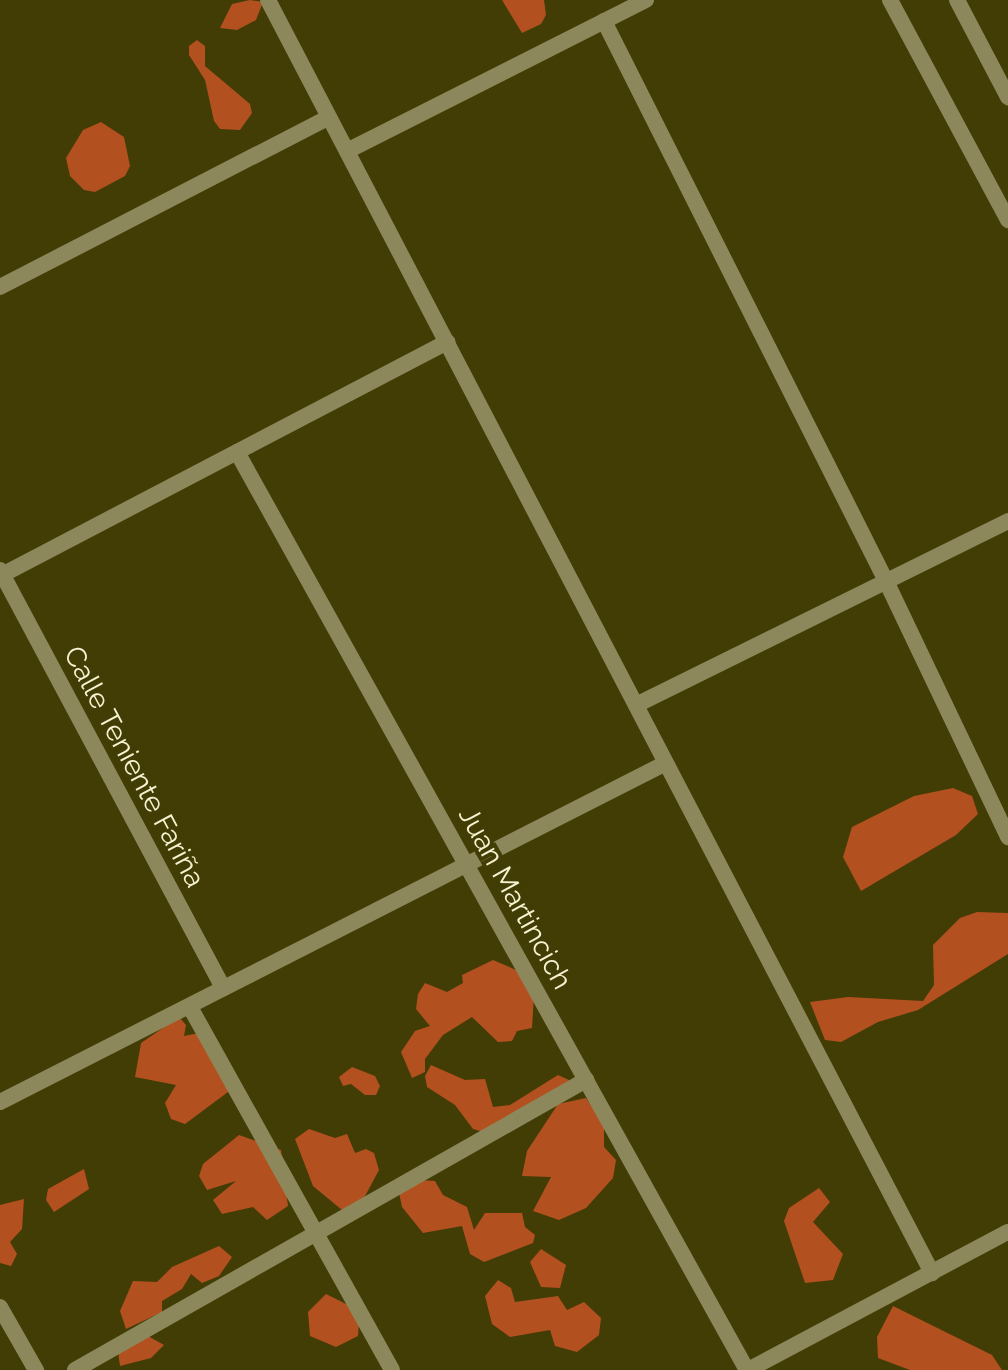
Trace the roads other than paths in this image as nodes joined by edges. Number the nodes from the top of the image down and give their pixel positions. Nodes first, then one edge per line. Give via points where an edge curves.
1 (268, 0) edge
2 (646, 0) edge
3 (890, 0) edge
4 (957, 0) edge
5 (604, 21) junction
6 (1008, 97) edge
7 (329, 117) junction
8 (347, 151) junction
9 (1008, 220) edge
10 (0, 287) edge
11 (447, 342) junction
12 (237, 452) junction
13 (1008, 521) edge
14 (1, 573) edge
15 (886, 581) junction
16 (636, 705) junction
17 (666, 763) junction
18 (1008, 837) edge
19 (466, 864) junction
20 (223, 988) junction
21 (190, 1007) junction
22 (586, 1080) junction
23 (0, 1102) edge
24 (1008, 1232) edge
25 (316, 1233) junction
26 (932, 1273) junction
27 (0, 1307) edge
28 (36, 1370) edge
29 (75, 1370) edge
30 (392, 1370) edge
31 (748, 1370) edge

1 - 7 street
2 - 5 street
3 - 9 street
4 - 6 street
5 - 8 street
5 - 15 street
7 - 8 street
7 - 10 street
8 - 11 street
11 - 12 street
11 - 16 street
12 - 14 street
12 - 19 street, Juan Martincich
13 - 15 street
14 - 20 street, Calle Teniente Fariña
15 - 16 street
15 - 18 street
16 - 17 street
17 - 19 street
17 - 26 street
19 - 20 street
19 - 22 street, Juan Martincich
20 - 21 street
21 - 23 street
21 - 25 street
22 - 25 street
22 - 31 street, Juan Martincich
24 - 26 street
25 - 29 street
25 - 30 street
26 - 31 street
27 - 28 street

